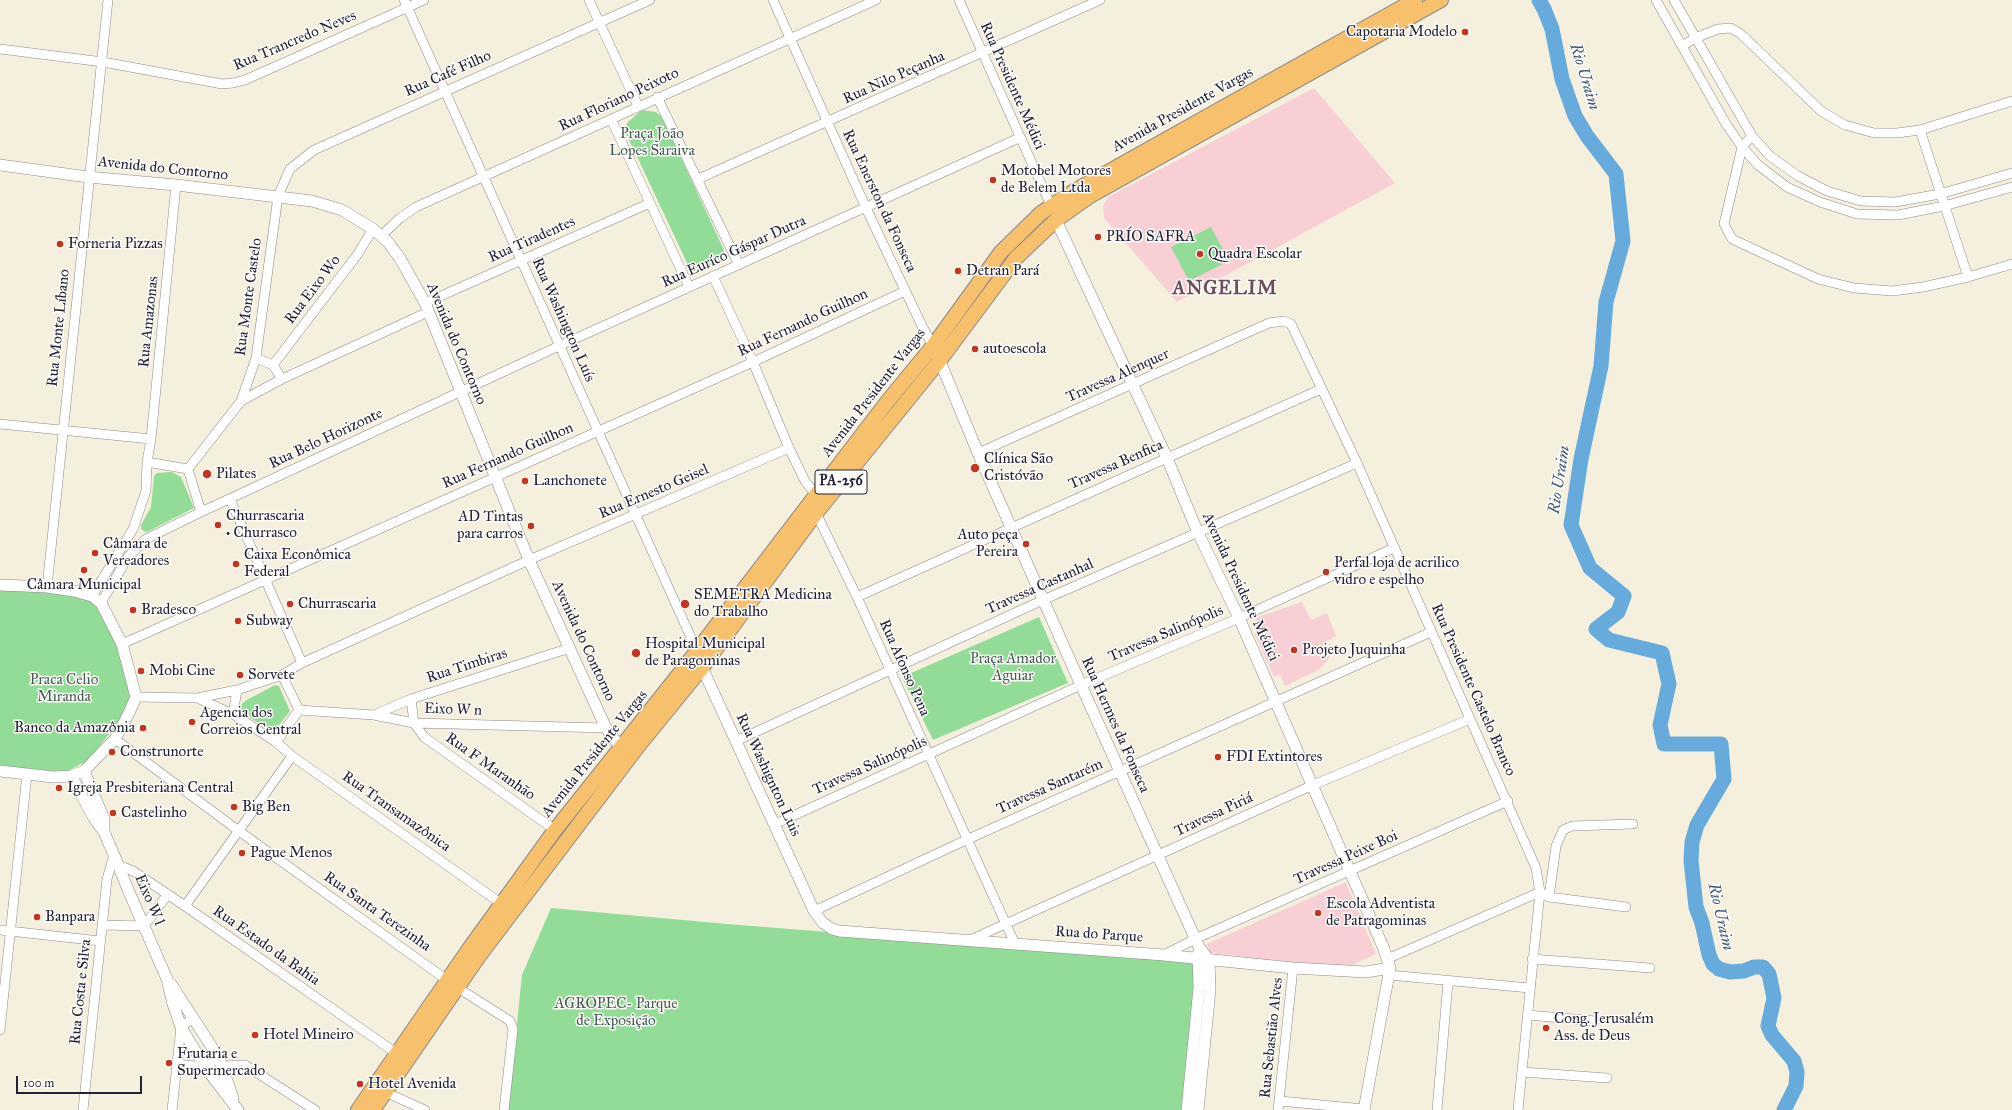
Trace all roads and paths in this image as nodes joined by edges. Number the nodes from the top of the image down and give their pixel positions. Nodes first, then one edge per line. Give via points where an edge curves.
1 (108, 0) edge
2 (424, 0) edge
3 (588, 0) edge
4 (650, 0) edge
5 (773, 0) edge
6 (876, 0) edge
7 (958, 0) edge
8 (1100, 0) edge
9 (1415, 0) edge
10 (1440, 0) edge
11 (1656, 0) edge
12 (1674, 0) edge
13 (406, 4) edge
14 (599, 23) junction
15 (792, 38) junction
16 (1695, 38) junction
17 (1350, 44) junction
18 (1682, 46) junction
19 (0, 49) edge
20 (982, 54) junction
21 (1326, 57) junction
22 (102, 62) junction
23 (444, 91) junction
24 (657, 98) junction
25 (2012, 102) edge
26 (638, 106) junction
27 (611, 119) junction
28 (828, 123) junction
29 (1920, 130) junction
30 (1752, 136) junction
31 (1019, 138) junction
32 (1742, 147) junction
33 (0, 165) edge
34 (0, 171) edge
35 (2012, 173) edge
36 (88, 177) junction
37 (484, 178) junction
38 (698, 179) junction
39 (176, 185) junction
40 (2012, 187) edge
41 (1940, 194) junction
42 (278, 196) junction
43 (650, 203) junction
44 (1051, 206) junction
45 (1944, 206) junction
46 (866, 208) junction
47 (1056, 220) junction
48 (377, 232) junction
49 (521, 260) junction
50 (739, 264) junction
51 (2012, 264) edge
52 (713, 276) junction
53 (1968, 277) junction
54 (689, 287) junction
55 (905, 291) junction
56 (426, 308) junction
57 (1269, 323) joint
58 (559, 346) junction
59 (933, 346) junction
60 (256, 358) junction
61 (940, 360) junction
62 (753, 362) junction
63 (273, 365) junction
64 (282, 379) junction
65 (1132, 386) junction
66 (1321, 389) junction
67 (460, 392) junction
68 (241, 401) junction
69 (0, 424) edge
70 (64, 430) junction
71 (597, 431) junction
72 (151, 440) junction
73 (789, 448) junction
74 (978, 453) junction
75 (1168, 458) junction
76 (147, 462) junction
77 (1357, 463) junction
78 (188, 469) junction
79 (494, 478) junction
80 (816, 495) junction
81 (230, 499) junction
82 (201, 512) junction
83 (816, 512) junction
84 (636, 515) junction
85 (1010, 527) junction
86 (133, 529) junction
87 (1198, 534) junction
88 (146, 539) junction
89 (1394, 548) junction
90 (529, 560) junction
91 (265, 580) junction
92 (1, 582) edge
93 (47, 587) junction
94 (857, 597) junction
95 (96, 600) junction
96 (1043, 600) junction
97 (1239, 618) junction
98 (1431, 632) junction
99 (122, 644) junction
100 (570, 648) junction
101 (697, 651) junction
102 (302, 663) junction
103 (701, 669) junction
104 (890, 670) junction
105 (282, 675) junction
106 (1080, 685) junction
107 (237, 690) junction
108 (136, 697) junction
109 (197, 698) junction
110 (411, 699) junction
111 (1276, 701) junction
112 (299, 710) junction
113 (233, 714) junction
114 (374, 716) junction
115 (1470, 719) junction
116 (414, 723) junction
117 (606, 728) junction
118 (115, 739) junction
119 (736, 741) junction
120 (276, 742) junction
121 (625, 753) junction
122 (928, 755) junction
123 (292, 756) junction
124 (0, 771) edge
125 (84, 771) junction
126 (1120, 771) junction
127 (27, 774) junction
128 (71, 776) junction
129 (1312, 785) junction
130 (1508, 801) junction
131 (774, 824) junction
132 (1633, 824) dead end
133 (555, 830) junction
134 (239, 831) junction
135 (104, 832) junction
136 (966, 840) junction
137 (1158, 856) junction
138 (116, 860) junction
139 (1350, 871) junction
140 (1540, 892) junction
141 (168, 894) junction
142 (1549, 897) junction
143 (502, 904) junction
144 (185, 906) junction
145 (1626, 907) dead end
146 (814, 911) junction
147 (1006, 923) junction
148 (104, 925) junction
149 (144, 926) junction
150 (0, 930) edge
151 (11, 932) junction
152 (970, 940) junction
153 (100, 941) junction
154 (1197, 943) junction
155 (1015, 944) junction
156 (1164, 955) junction
157 (1532, 959) junction
158 (1203, 960) junction
159 (1293, 968) junction
160 (1389, 968) junction
161 (1650, 968) dead end
162 (167, 979) junction
163 (1448, 982) junction
164 (453, 984) junction
165 (1530, 988) junction
166 (1528, 1015) junction
167 (193, 1018) junction
168 (1595, 1021) dead end
169 (181, 1027) junction
170 (0, 1030) edge
171 (396, 1053) junction
172 (176, 1062) junction
173 (220, 1062) junction
174 (205, 1067) junction
175 (1522, 1072) junction
176 (1607, 1078) dead end
177 (385, 1092) junction
178 (1279, 1106) edge
179 (237, 1107) edge
180 (83, 1110) edge
181 (172, 1110) edge
182 (315, 1110) edge
183 (358, 1110) edge
184 (373, 1110) edge
185 (425, 1110) edge
186 (504, 1110) edge
187 (1187, 1110) edge
188 (1198, 1110) edge
189 (1364, 1110) edge
190 (1437, 1110) edge
191 (1518, 1110) edge

1 - 22 street, Rua Monte Líbano
2 - 13 street, Rua Trancredo Neves
3 - 14 street
4 - 14 street, Rua Café Filho
5 - 15 street, Rua Enerston da Fonseca
6 - 15 street, Rua Floriano Peixoto
7 - 20 street, Rua Presidente Médici
8 - 20 street, Rua Nilo Peçanha
9 - 17 main road, Avenida Presidente Vargas / PA-256
10 - 17 main road, Avenida Presidente Vargas / PA-256
11 - 18 street
12 - 16 street
13 - 22 street, Rua Trancredo Neves via 245,80 233,83 222,84
13 - 23 street, Rua Washington Luís
14 - 23 street, Rua Café Filho
14 - 26 street
15 - 24 street, Rua Floriano Peixoto
15 - 28 street, Rua Enerston da Fonseca
16 - 18 street
16 - 29 street via 1718,29 1731,28 1741,34 1821,111 1845,125 1874,132
16 - 30 street
17 - 21 main road, Avenida Presidente Vargas / PA-256
18 - 32 street via 1726,124
19 - 22 street, Rua Trancredo Neves
20 - 28 street, Rua Nilo Peçanha
20 - 31 street, Rua Presidente Médici
21 - 44 main road, Avenida Presidente Vargas / PA-256 via 1102,175
21 - 47 main road, Avenida Presidente Vargas / PA-256 via 1090,196
22 - 36 street, Rua Monte Líbano
23 - 37 street, Rua Washington Luís
23 - 42 street, Rua Café Filho via 314,150 290,169
24 - 26 street, Rua Floriano Peixoto
24 - 38 street
25 - 29 street
26 - 27 street, Rua Floriano Peixoto
27 - 37 street, Rua Floriano Peixoto
27 - 43 street
28 - 38 street, Rua Nilo Peçanha
28 - 46 street, Rua Enerston da Fonseca
29 - 41 street
30 - 32 street
30 - 41 street via 1770,156 1798,176 1827,190 1862,201 1895,202
31 - 44 street, Rua Presidente Médici
31 - 46 street, Rua Euríco Gáspar Dutra
32 - 45 street via 1758,166 1787,187 1820,202 1857,214 1898,215
32 - 53 street via 1724,224 1732,239 1818,279 1854,288 1892,291
33 - 34 street
33 - 36 street, Avenida do Contorno
35 - 41 street
36 - 39 street, Avenida do Contorno
36 - 70 street, Rua Monte Líbano
37 - 48 street, Rua Floriano Peixoto via 416,207
37 - 49 street, Rua Washington Luís
38 - 50 street
39 - 42 street, Avenida do Contorno
39 - 72 street, Rua Amazonas
40 - 45 street
41 - 45 street
42 - 48 street, Avenida do Contorno via 312,201 342,210
42 - 60 street, Rua Monte Castelo
43 - 49 street, Rua Tiradentes
43 - 54 street
44 - 59 main road, Avenida Presidente Vargas / PA-256 via 1001,252
45 - 53 street
46 - 50 street, Rua Euríco Gáspar Dutra
46 - 55 street, Rua Enerston da Fonseca
47 - 61 main road, Avenida Presidente Vargas / PA-256 via 1016,258
47 - 65 street, Avenida Presidente Médici
48 - 56 street, Avenida do Contorno via 401,260
48 - 63 street, Rua Eixo Wo
49 - 56 street, Rua Tiradentes
49 - 58 street, Rua Washington Luís
50 - 52 street, Rua Euríco Gáspar Dutra
51 - 53 street
52 - 54 street, Rua Euríco Gáspar Dutra
52 - 62 street
54 - 58 street, Rua Euríco Gáspar Dutra
55 - 59 street, Rua Enerston da Fonseca
55 - 62 street, Rua Fernando Guilhon
56 - 64 street, Rua Tiradentes
56 - 67 street, Avenida do Contorno
57 - 65 street, Travessa Alenquer
57 - 66 street, Rua Presidente Castelo Branco via 1284,320 1290,324
58 - 67 street, Rua Euríco Gáspar Dutra
58 - 71 street, Rua Washington Luís
59 - 61 street, Rua Hermes da Fonseca
59 - 80 main road, Avenida Presidente Vargas / PA-256
60 - 63 street
60 - 68 street, Rua Monte Castelo
61 - 74 street, Rua Hermes da Fonseca
61 - 83 main road, Avenida Presidente Vargas / PA-256
62 - 71 street, Rua Fernando Guilhon
62 - 73 street
63 - 64 street
64 - 68 street, Rua Tiradentes
65 - 74 street, Travessa Alenquer
65 - 75 street, Avenida Presidente Médici
66 - 75 street, Travessa Benfica
66 - 77 street, Rua Presidente Castelo Branco
67 - 79 street, Avenida do Contorno
67 - 81 street, Rua Belo Horizonte
68 - 78 street
69 - 70 street
70 - 72 street
70 - 93 street, Rua Monte Líbano
71 - 79 street, Rua Fernando Guilhon
71 - 84 street, Rua Washington Luís
72 - 76 street, Rua Amazonas
73 - 80 street via 805,481
73 - 84 street, Rua Ernesto Geisel
74 - 85 street, Rua Hermes da Fonseca
75 - 85 street, Travessa Benfica
75 - 87 street, Avenida Presidente Médici
76 - 78 street
76 - 86 street, Rua Amazonas via 146,491
77 - 87 street, Travessa Castanhal
77 - 89 street, Rua Presidente Castelo Branco
78 - 82 street
79 - 90 street, Avenida do Contorno
79 - 91 street, Rua Fernando Guilhon
80 - 101 main road, Avenida Presidente Vargas / PA-256
81 - 82 street, Rua Belo Horizonte
81 - 91 street
82 - 88 street, Rua Belo Horizonte
83 - 94 street, Rua Afonso Pena
83 - 103 main road, Avenida Presidente Vargas / PA-256
84 - 90 street, Rua Ernesto Geisel
84 - 101 street, Rua Washington Luís
85 - 94 street, Travessa Benfica
85 - 96 street, Rua Hermes da Fonseca
86 - 88 street via 138,536
86 - 95 street, Rua Amazonas
87 - 96 street, Travessa Castanhal
87 - 97 street, Avenida Presidente Médici
88 - 95 street, Rua Belo Horizonte via 128,557
89 - 97 street, Travessa Salinópolis
89 - 98 street, Rua Presidente Castelo Branco
90 - 100 street, Avenida do Contorno
90 - 102 street, Rua Ernesto Geisel
91 - 99 street, Rua Fernando Guilhon
91 - 102 street
92 - 93 street
93 - 95 street via 74,590
94 - 104 street, Rua Afonso Pena
95 - 99 street
96 - 104 street, Travessa Castanhal
96 - 106 street, Rua Hermes da Fonseca
97 - 106 street, Travessa Salinópolis
97 - 111 street, Avenida Presidente Médici
98 - 111 street, Travessa Santarém
98 - 115 street, Rua Presidente Castelo Branco
99 - 108 street
100 - 110 street, Rua Timbiras
100 - 117 street, Avenida do Contorno
101 - 103 street, Rua Washignton Luis
101 - 121 main road, Avenida Presidente Vargas / PA-256
102 - 105 street, Rua Ernesto Geisel
103 - 119 street, Rua Washignton Luis
103 - 121 main road, Avenida Presidente Vargas / PA-256
104 - 119 street, Travessa Castanhal
104 - 122 street, Rua Afonso Pena
105 - 107 street, Rua Ernesto Geisel
105 - 112 street
106 - 122 street, Travessa Salinópolis
106 - 126 street, Rua Hermes da Fonseca
107 - 109 street, Rua Ernesto Geisel
107 - 113 street
108 - 109 street
108 - 118 street
109 - 113 street, Rua Transamazônica
110 - 114 street, Rua Timbiras
110 - 116 street
111 - 126 street, Travessa Santarém
111 - 129 street, Avenida Presidente Médici
112 - 114 street, Eixo W n
112 - 120 street
113 - 120 street, Rua Transamazônica
114 - 116 street, Eixo W n
115 - 129 street, Travessa Piriá
115 - 130 street, Rua Presidente Castelo Branco
116 - 117 street, Eixo W n
116 - 133 street, Rua F Maranhão via 424,737
117 - 121 street, Avenida do Contorno
118 - 125 street
118 - 134 street, Rua Santa Terezinha
119 - 131 street, Rua Washignton Luis
120 - 123 street, Rua Transamazônica
121 - 133 main road, Avenida Presidente Vargas / PA-256
121 - 164 main road, Avenida Presidente Vargas / PA-256 via 479,956
122 - 131 street, Travessa Salinópolis
122 - 136 street, Rua Afonso Pena
123 - 134 street
123 - 143 street, Rua Transamazônica
124 - 127 street
125 - 128 street
125 - 135 street, Eixo W l via 104,819
126 - 136 street, Travessa Santarém
126 - 137 street, Rua Hermes da Fonseca
127 - 128 street
127 - 151 street
128 - 135 street, Eixo W l
129 - 137 street, Travessa Piriá
129 - 139 street, Avenida Presidente Médici
130 - 139 street, Travessa Peixe Boi
130 - 140 street, Rua Presidente Castelo Branco via 1532,854
131 - 146 street, Rua Washignton Luis
132 - 142 street via 1572,826 1563,830 1556,846
133 - 143 main road, Avenida Presidente Vargas / PA-256
134 - 144 street
134 - 164 street, Rua Santa Terezinha
135 - 138 street, Eixo W l
136 - 146 street, Travessa Santarém
136 - 147 street, Rua Afonso Pena
137 - 147 street, Travessa Piriá
137 - 154 street, Rua Hermes da Fonseca
138 - 141 street, Rua Estado da Bahia
138 - 148 street, Rua Costa e Silva via 108,879
138 - 149 street, Eixo W l
139 - 154 street, Travessa Peixe Boi
139 - 160 street, Avenida Presidente Médici
140 - 142 street
140 - 157 street, Rua Presidente Castelo Branco
140 - 160 street
141 - 144 street, Rua Estado da Bahia
141 - 149 street
142 - 145 street
143 - 164 main road, Avenida Presidente Vargas / PA-256
144 - 171 street, Rua Estado da Bahia
146 - 152 street, Rua do Parque via 827,926 839,931
147 - 152 street, Travessa Piriá
147 - 155 street, Rua Afonso Pena
148 - 149 street
148 - 153 street, Rua Costa e Silva
149 - 162 street, Eixo W l
150 - 151 street
151 - 153 street
151 - 170 street
152 - 155 street, Rua do Parque
153 - 180 street, Rua Costa e Silva
154 - 156 street, Travessa Peixe Boi
154 - 158 street
155 - 156 street, Rua do Parque
156 - 158 street, Rua do Parque
157 - 161 street
157 - 165 street, Rua Presidente Castelo Branco
158 - 159 street, Rua do Parque
158 - 187 street
158 - 188 street via 1210,990
159 - 160 street, Rua do Parque via 1366,972
159 - 178 street, Rua Sebastião Alves
160 - 163 street
160 - 189 street
162 - 167 street, Eixo W l
162 - 169 street, Eixo W l
163 - 165 street
163 - 190 street
164 - 171 main road, Avenida Presidente Vargas / PA-256
164 - 177 main road, Avenida Presidente Vargas / PA-256
164 - 186 street, Rua Santa Terezinha via 512,1025
165 - 166 street, Rua Presidente Castelo Branco
166 - 168 street
166 - 175 street, Rua Presidente Castelo Branco
167 - 169 street
167 - 173 street, Eixo W l
169 - 172 street
169 - 174 street, Eixo W l
171 - 183 main road, Avenida Presidente Vargas / PA-256
172 - 174 street
172 - 181 street
173 - 174 street
173 - 179 street, Eixo W l
173 - 182 street via 245,1065
174 - 179 street, Eixo W l
175 - 176 street
175 - 191 street, Rua Presidente Castelo Branco
177 - 184 main road, Avenida Presidente Vargas / PA-256
177 - 185 street
178 - 189 street

